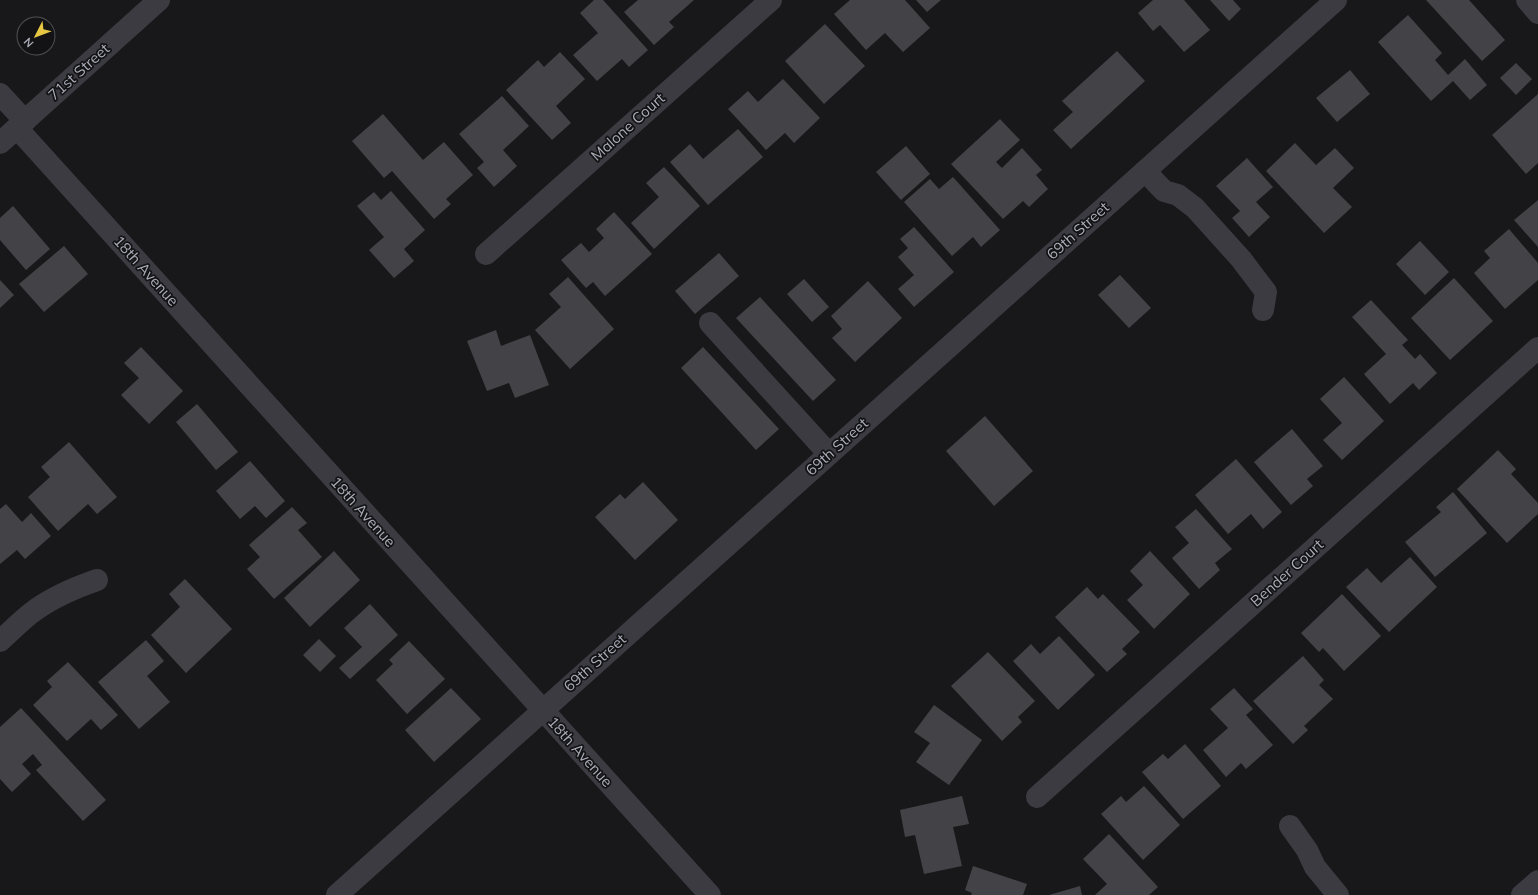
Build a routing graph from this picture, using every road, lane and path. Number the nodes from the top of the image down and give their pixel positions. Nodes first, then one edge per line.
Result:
1 (159, 0) edge
2 (771, 0) edge
3 (1336, 0) edge
4 (1527, 0) edge
5 (1538, 13) edge
6 (0, 94) edge
7 (21, 124) junction
8 (0, 143) edge
9 (1146, 171) junction
10 (486, 254) dead end
11 (1263, 310) dead end
12 (710, 323) dead end
13 (1538, 348) edge
14 (829, 454) junction
15 (98, 580) dead end
16 (0, 641) edge
17 (543, 710) junction
18 (1037, 797) dead end
19 (1290, 826) dead end
20 (1538, 881) edge
21 (337, 895) edge
22 (710, 895) edge
23 (1338, 895) edge
24 (1522, 895) edge

1 - 7 street, 71st Street
2 - 10 street, Malone Court
3 - 9 street, 69th Street
4 - 5 street
6 - 7 street, 18th Avenue
7 - 8 street, 71st Street
7 - 17 street, 18th Avenue
9 - 11 street
9 - 14 street, 69th Street
12 - 14 street
13 - 18 street, Bender Court
14 - 17 street, 69th Street
15 - 16 street
17 - 21 street, 69th Street
17 - 22 street, 18th Avenue
19 - 23 street
20 - 24 street

